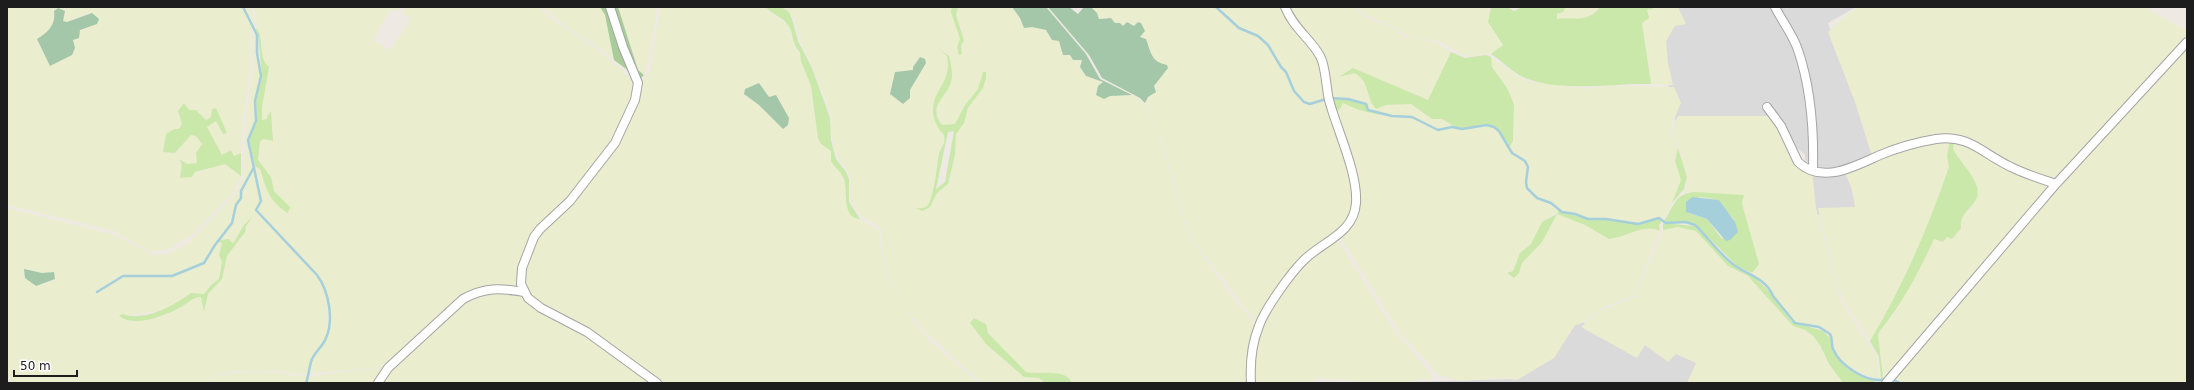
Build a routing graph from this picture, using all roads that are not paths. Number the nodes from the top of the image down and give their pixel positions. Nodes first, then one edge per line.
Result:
1 (610, 7) edge
2 (1285, 7) edge
3 (1775, 7) edge
4 (2187, 42) edge
5 (1767, 107) dead end
6 (1813, 170) junction
7 (2056, 184) junction
8 (524, 292) junction
9 (378, 383) edge
10 (656, 383) edge
11 (1251, 383) edge
12 (1886, 383) edge

1 - 8 street
2 - 11 street
3 - 6 street
4 - 7 street
5 - 6 street
6 - 7 street
7 - 12 street
8 - 9 street
8 - 10 street

